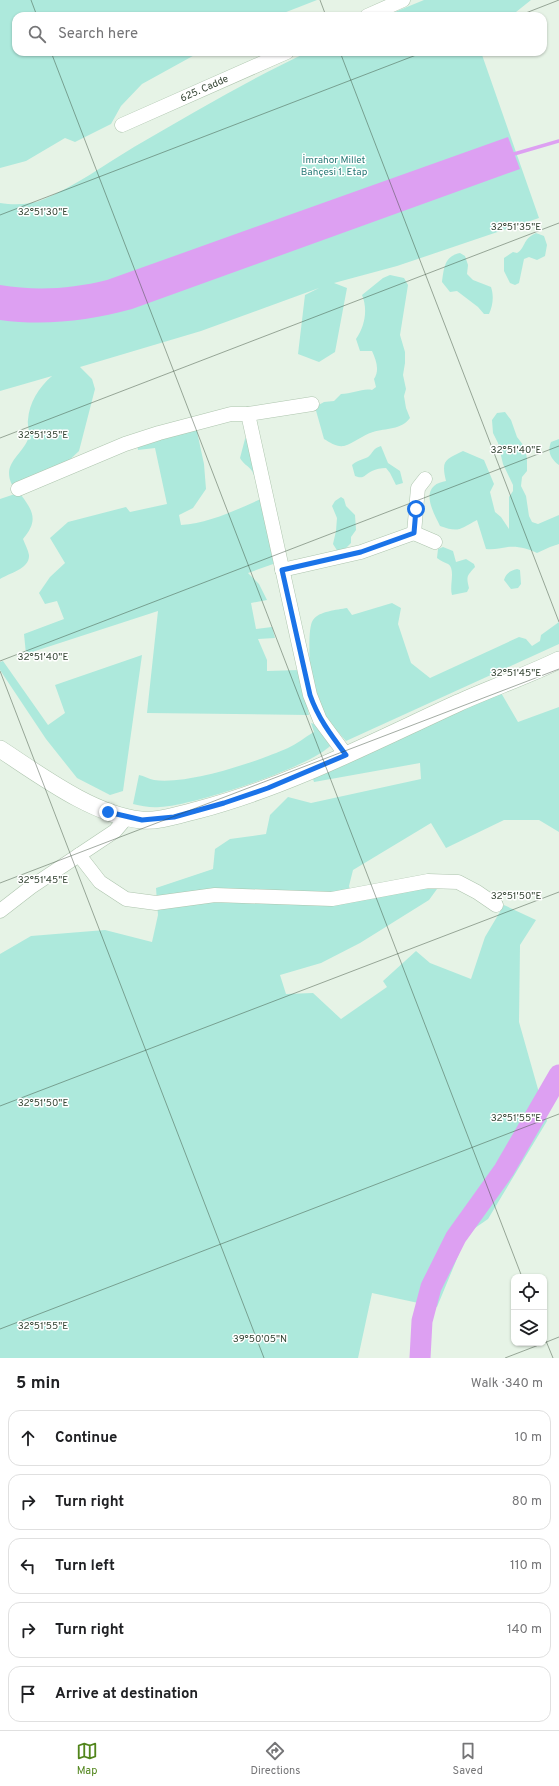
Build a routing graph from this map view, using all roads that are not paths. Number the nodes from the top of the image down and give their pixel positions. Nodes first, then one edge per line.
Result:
1 (403, 0) edge
2 (376, 12) edge
3 (278, 56) edge
4 (122, 125) dead end
5 (312, 404) dead end
6 (248, 414) junction
7 (425, 479) dead end
8 (18, 490) dead end
9 (414, 533) junction
10 (435, 542) dead end
11 (282, 570) junction
12 (559, 660) edge
13 (0, 749) edge
14 (346, 755) junction
15 (127, 817) junction
16 (79, 855) junction
17 (496, 905) dead end
18 (0, 911) edge

1 - 2 street
3 - 4 street, 625. Cadde
5 - 6 street
6 - 8 street
6 - 11 street
7 - 9 street
9 - 10 street
9 - 11 street
11 - 14 street
12 - 14 street
13 - 15 street
14 - 15 street
15 - 16 street
16 - 17 street
16 - 18 street

